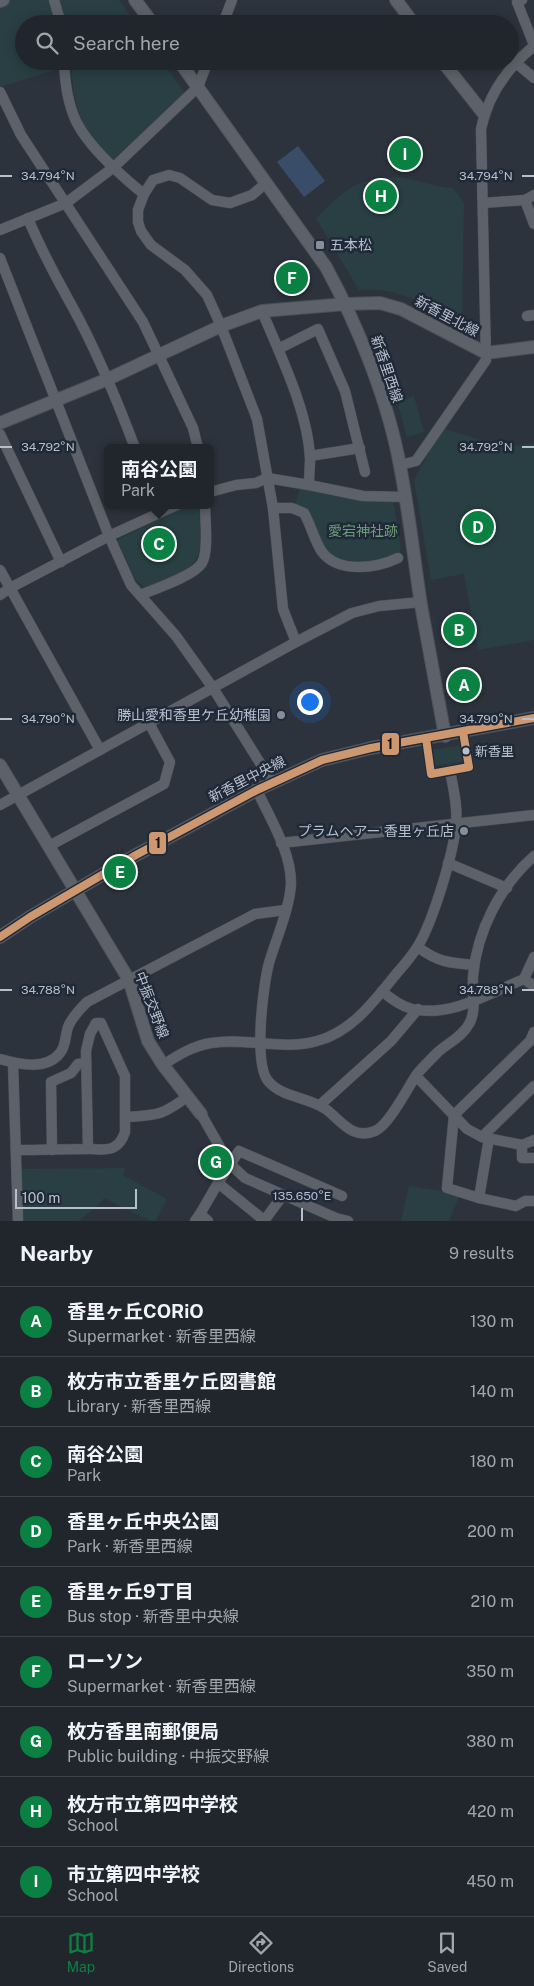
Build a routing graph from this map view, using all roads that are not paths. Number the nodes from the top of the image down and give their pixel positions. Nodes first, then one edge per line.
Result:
1 (54, 0) edge
2 (136, 0) edge
3 (232, 0) edge
4 (396, 0) edge
5 (522, 0) edge
6 (58, 15) edge
7 (146, 15) edge
8 (227, 15) edge
9 (407, 15) edge
10 (534, 45) edge
11 (519, 59) edge
12 (519, 65) edge
13 (65, 70) edge
14 (186, 70) edge
15 (205, 70) edge
16 (449, 70) edge
17 (510, 70) edge
18 (534, 78) edge
19 (198, 87) junction
20 (1, 95) edge
21 (484, 114) junction
22 (114, 167) junction
23 (266, 183) junction
24 (144, 194) junction
25 (530, 198) edge
26 (66, 203) junction
27 (483, 203) junction
28 (28, 218) junction
29 (534, 224) edge
30 (0, 230) edge
31 (0, 258) edge
32 (346, 304) junction
33 (262, 312) junction
34 (221, 326) junction
35 (534, 347) edge
36 (278, 350) junction
37 (486, 353) junction
38 (159, 356) junction
39 (108, 379) junction
40 (55, 400) junction
41 (0, 423) edge
42 (0, 434) edge
43 (133, 444) edge
44 (197, 444) edge
45 (360, 448) junction
46 (310, 456) junction
47 (400, 465) junction
48 (365, 472) dead end
49 (267, 478) junction
50 (309, 485) junction
51 (214, 491) edge
52 (404, 497) junction
53 (273, 508) junction
54 (157, 509) edge
55 (205, 509) edge
56 (109, 536) junction
57 (398, 558) dead end
58 (61, 562) junction
59 (0, 570) edge
60 (10, 588) junction
61 (0, 595) edge
62 (140, 595) junction
63 (421, 602) junction
64 (296, 642) junction
65 (213, 688) junction
66 (534, 718) edge
67 (149, 723) junction
68 (463, 732) junction
69 (445, 736) junction
70 (426, 738) junction
71 (100, 750) junction
72 (0, 765) edge
73 (450, 770) junction
74 (272, 782) junction
75 (257, 790) junction
76 (18, 796) junction
77 (0, 806) edge
78 (534, 815) edge
79 (456, 823) junction
80 (281, 843) junction
81 (49, 846) junction
82 (534, 856) edge
83 (448, 863) junction
84 (507, 888) junction
85 (76, 891) junction
86 (285, 910) junction
87 (0, 937) edge
88 (418, 947) junction
89 (534, 957) edge
90 (474, 965) junction
91 (524, 979) junction
92 (129, 980) junction
93 (534, 986) edge
94 (382, 991) junction
95 (473, 1000) junction
96 (418, 1010) junction
97 (533, 1039) edge
98 (261, 1044) junction
99 (0, 1059) edge
100 (13, 1063) junction
101 (86, 1063) junction
102 (164, 1065) junction
103 (416, 1076) junction
104 (534, 1086) edge
105 (188, 1096) junction
106 (320, 1105) junction
107 (200, 1114) joint
108 (454, 1114) junction
109 (125, 1117) junction
110 (485, 1138) junction
111 (534, 1140) edge
112 (522, 1145) junction
113 (88, 1149) junction
114 (16, 1150) junction
115 (52, 1150) junction
116 (534, 1158) edge
117 (229, 1163) junction
118 (218, 1183) junction
119 (283, 1195) junction
120 (342, 1196) dead end
121 (479, 1198) junction
122 (534, 1202) edge
123 (201, 1219) edge
124 (335, 1220) edge
125 (18, 1221) edge
126 (264, 1221) edge
127 (348, 1221) edge

1 - 6 street
2 - 7 street
3 - 8 street
4 - 9 street
5 - 10 street
10 - 11 street
12 - 18 street
13 - 22 street
14 - 19 street, 新香里西線
15 - 19 street
16 - 21 street
17 - 21 street
19 - 22 street
19 - 23 street, 新香里西線
20 - 26 street
21 - 27 street
22 - 24 street
22 - 26 street
23 - 24 street
23 - 32 street, 新香里西線
24 - 34 street
25 - 27 street
25 - 29 street
26 - 28 street
26 - 38 street
27 - 37 street
28 - 30 street
28 - 39 street
31 - 40 street
32 - 33 street, 新香里北線
32 - 37 street, 新香里北線
32 - 47 street, 新香里西線
33 - 34 street, 新香里北線
33 - 36 street
34 - 38 street, 新香里北線
34 - 49 street
35 - 37 street, 新香里北線
36 - 45 street
36 - 46 street
37 - 47 street
38 - 39 street, 新香里北線
38 - 44 street
39 - 40 street, 新香里北線
39 - 43 street
40 - 41 street, 新香里北線
40 - 56 street
42 - 58 street
45 - 46 street
45 - 48 street
46 - 50 street
47 - 52 street, 新香里西線
49 - 50 street
49 - 51 street
49 - 53 street
50 - 52 street
52 - 63 street, 新香里西線
53 - 57 street
53 - 64 street
54 - 56 street
55 - 62 street
56 - 58 street
56 - 62 street
58 - 60 street
59 - 60 street
60 - 61 street
60 - 71 street
62 - 65 street
63 - 64 street
63 - 69 street, 新香里西線
64 - 65 street
65 - 67 street
65 - 74 street
66 - 68 street, 新香里中央線
67 - 71 street
67 - 81 street
68 - 69 street, 新香里中央線
68 - 73 street
69 - 70 street, 新香里中央線
70 - 73 street
70 - 74 street, 新香里中央線
71 - 76 street
72 - 76 street, 中振交野線
73 - 79 street
74 - 75 street, 新香里中央線
75 - 80 street
75 - 85 street, 新香里中央線
76 - 77 street
76 - 81 street, 中振交野線
78 - 79 street
79 - 80 street
79 - 83 street
80 - 86 street
81 - 85 street, 中振交野線
82 - 84 street
83 - 84 street
83 - 88 street
84 - 90 street
85 - 87 street, 新香里中央線
85 - 92 street, 中振交野線
86 - 92 street
86 - 98 street
88 - 90 street
88 - 94 street
89 - 91 street
90 - 95 street
91 - 93 street
91 - 95 street
92 - 100 street
92 - 102 street, 中振交野線
94 - 96 street
94 - 98 street
95 - 96 street
95 - 103 street
96 - 106 street
97 - 108 street
98 - 102 street
98 - 106 street
99 - 100 street
100 - 114 street
101 - 109 street
101 - 113 street
101 - 115 street
102 - 105 street, 中振交野線
103 - 106 street
103 - 108 street
104 - 110 street
105 - 107 street, 中振交野線
105 - 109 street
107 - 117 street, 中振交野線
108 - 110 street
108 - 121 street
109 - 113 street
110 - 112 street
110 - 121 street
111 - 112 street
112 - 116 street
113 - 115 street
114 - 115 street
114 - 125 street
117 - 118 street
117 - 119 street, 中振交野線
117 - 120 street
118 - 123 street
118 - 126 street
119 - 124 street, 中振交野線
119 - 126 street
121 - 122 street
124 - 127 street, 中振交野線

